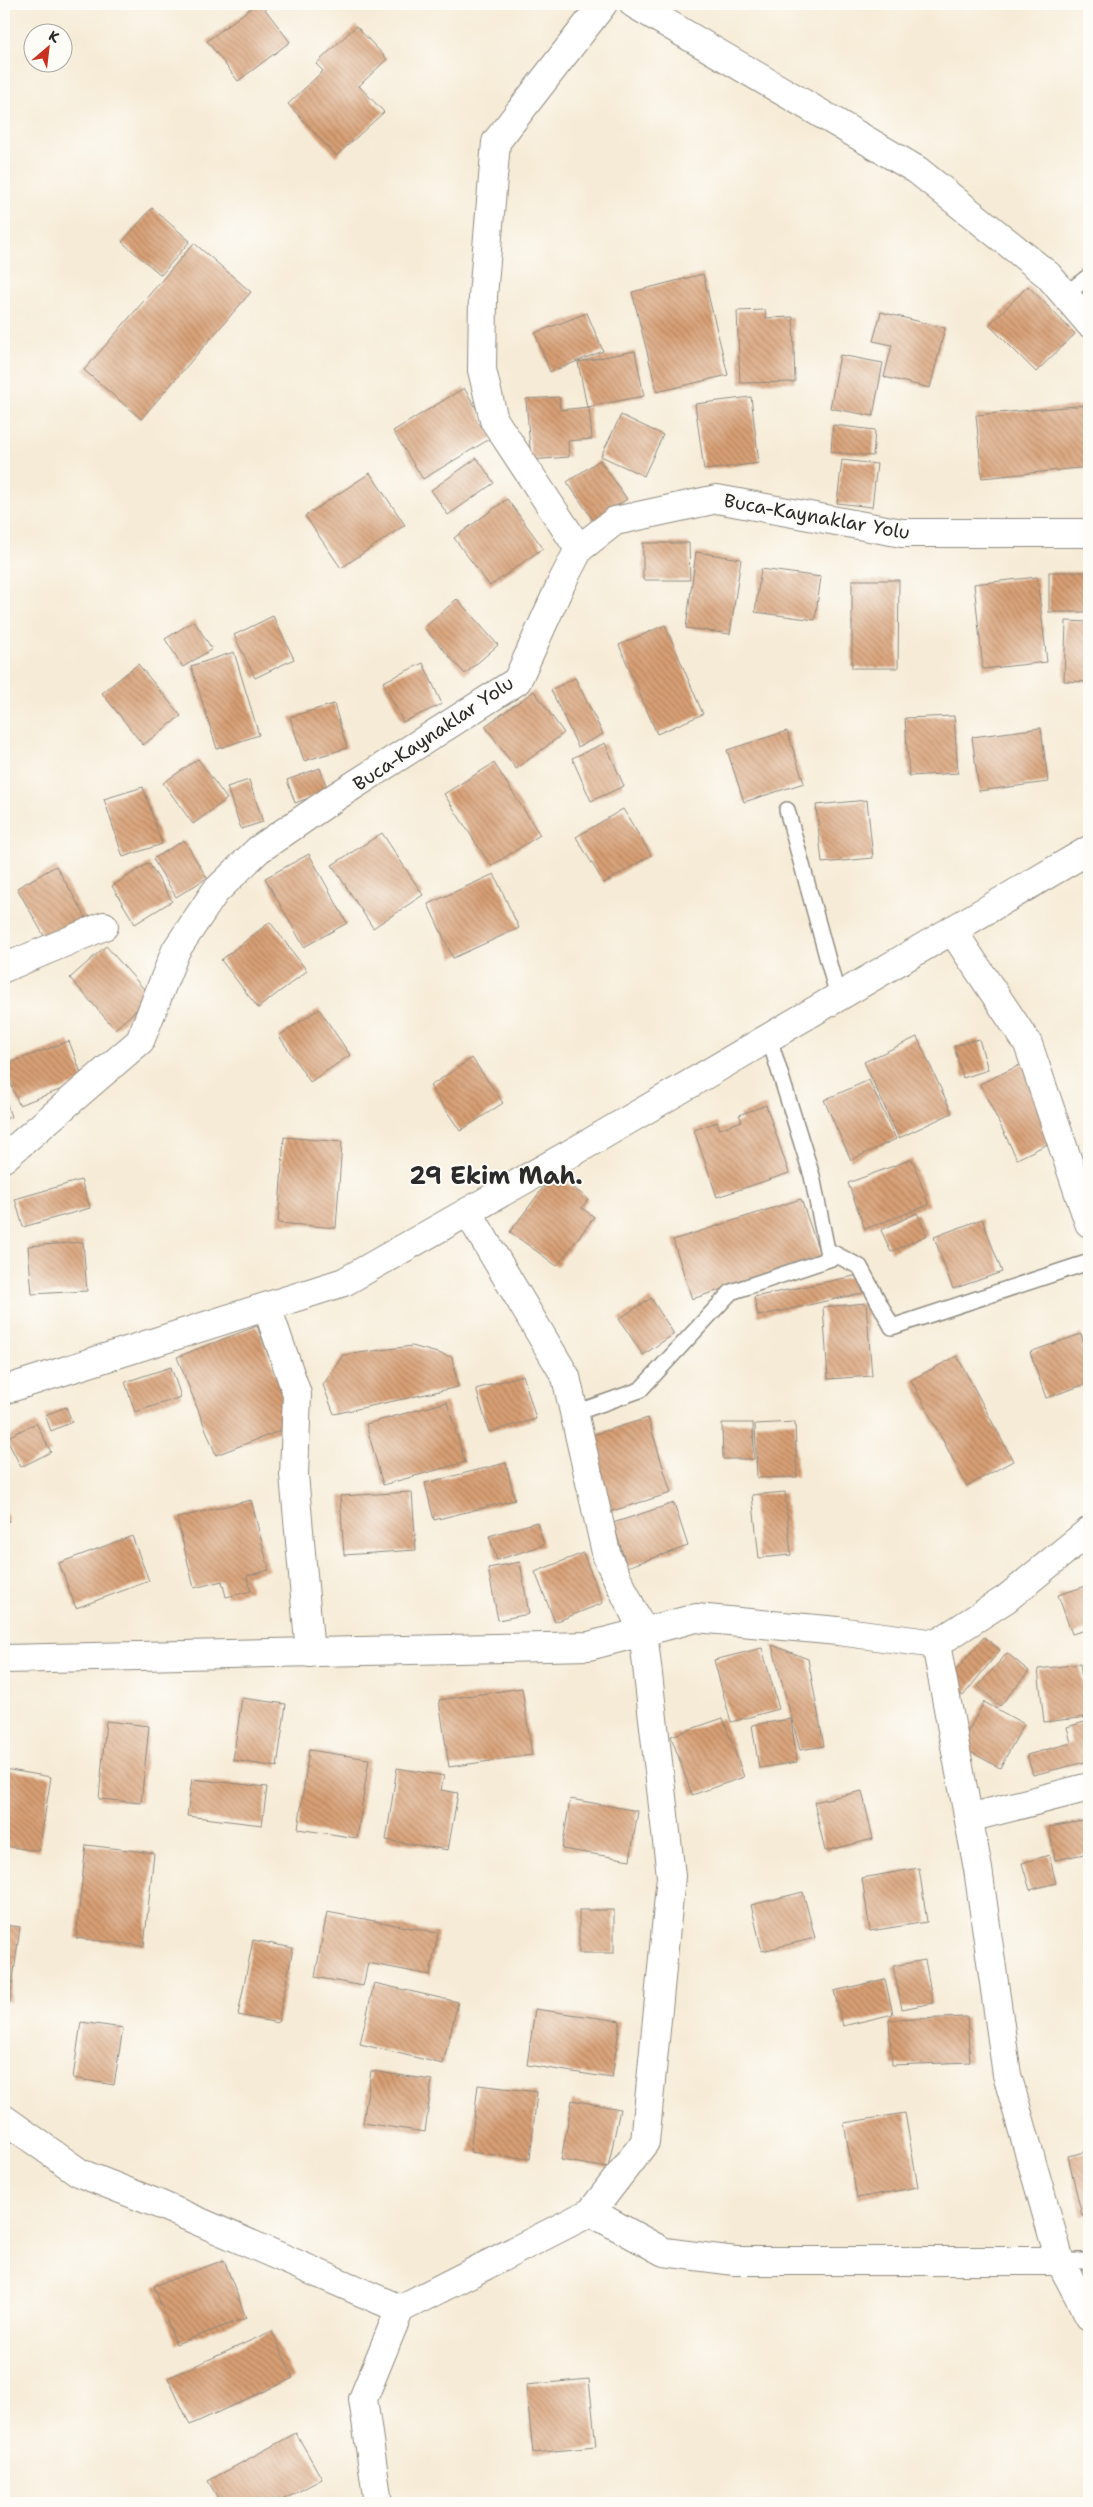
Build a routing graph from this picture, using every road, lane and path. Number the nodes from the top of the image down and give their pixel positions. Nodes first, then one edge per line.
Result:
1 (603, 4) edge
2 (634, 4) edge
3 (1089, 276) edge
4 (1065, 295) junction
5 (1089, 323) edge
6 (1089, 533) edge
7 (579, 549) junction
8 (787, 810) dead end
9 (1089, 850) edge
10 (104, 926) dead end
11 (952, 930) junction
12 (4, 968) edge
13 (838, 997) junction
14 (769, 1038) junction
15 (4, 1158) edge
16 (468, 1212) junction
17 (1089, 1223) edge
18 (838, 1256) junction
19 (1089, 1262) edge
20 (267, 1307) junction
21 (4, 1390) edge
22 (575, 1414) junction
23 (1089, 1531) edge
24 (643, 1632) junction
25 (936, 1644) junction
26 (310, 1653) junction
27 (4, 1659) edge
28 (1089, 1787) edge
29 (969, 1818) junction
30 (4, 2119) edge
31 (591, 2212) junction
32 (1060, 2261) junction
33 (1089, 2261) edge
34 (400, 2308) junction
35 (1089, 2316) edge
36 (378, 2503) edge

1 - 7 street
2 - 4 street
3 - 4 lane
4 - 5 street
6 - 7 street, Buca-Kaynaklar Yolu
7 - 15 street, Buca-Kaynaklar Yolu
8 - 13 lane
9 - 11 street
10 - 12 street
11 - 13 street
11 - 17 street
13 - 14 street
14 - 16 street
14 - 18 lane
16 - 20 street
16 - 22 street
18 - 19 lane
18 - 22 lane
20 - 21 street
20 - 26 street
22 - 24 street
23 - 25 street
24 - 25 street
24 - 26 street
24 - 31 street
25 - 29 street
26 - 27 street
28 - 29 street
29 - 32 street
30 - 34 street
31 - 32 street
31 - 34 street
32 - 33 lane
32 - 35 street
34 - 36 street

